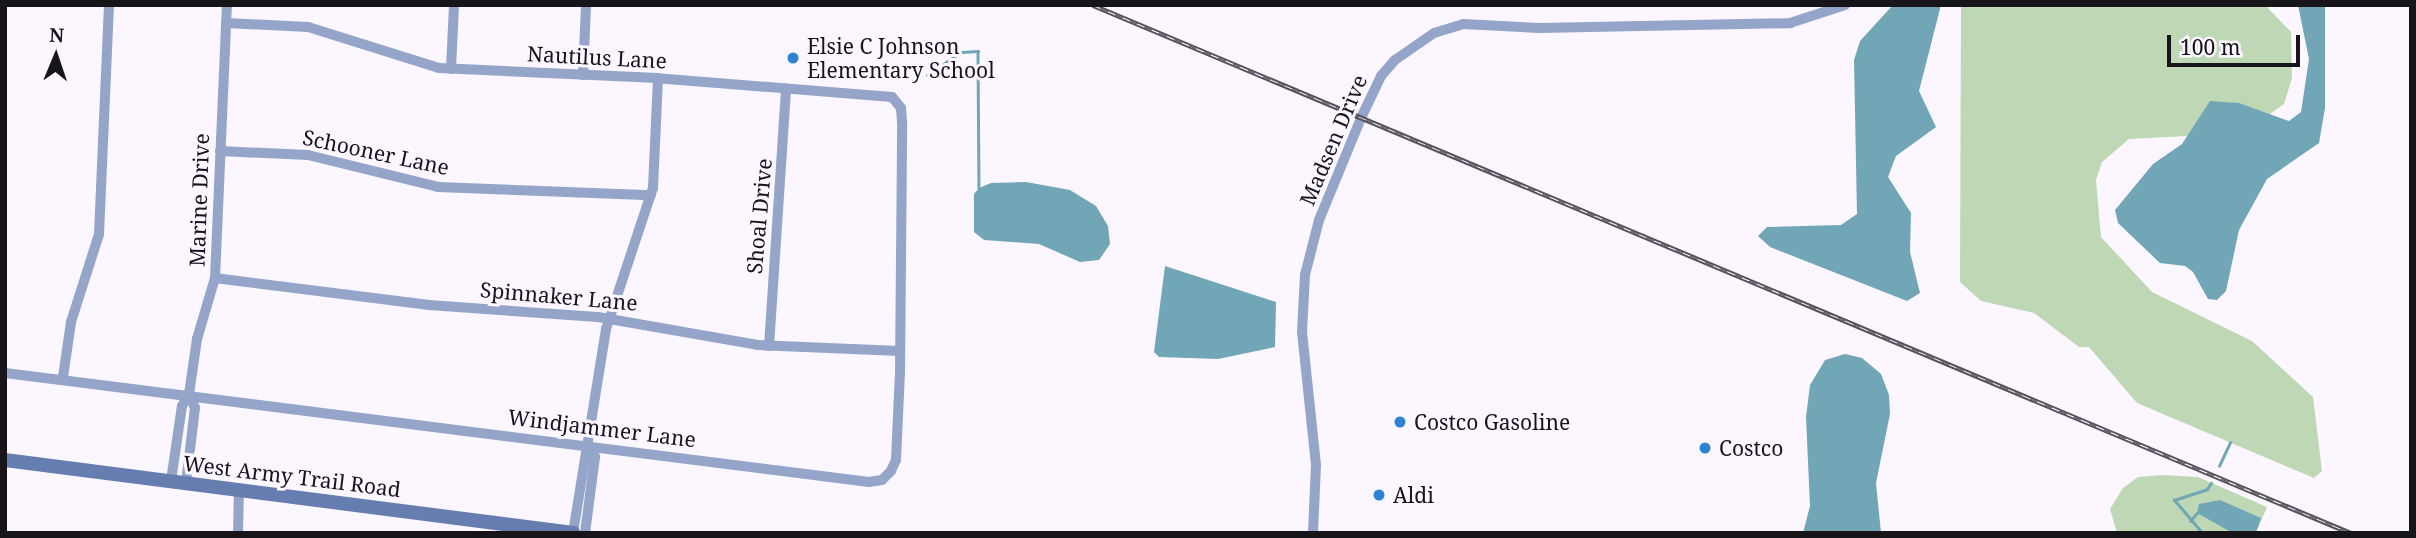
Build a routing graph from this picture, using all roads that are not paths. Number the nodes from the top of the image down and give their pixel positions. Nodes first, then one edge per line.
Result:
1 (109, 5) edge
2 (227, 5) edge
3 (454, 5) edge
4 (586, 5) edge
5 (1845, 5) edge
6 (226, 23) junction
7 (451, 69) junction
8 (583, 75) junction
9 (658, 79) junction
10 (786, 89) junction
11 (220, 151) junction
12 (901, 172) joint
13 (651, 195) junction
14 (215, 278) junction
15 (608, 318) junction
16 (769, 346) junction
17 (900, 351) junction
18 (5, 373) edge
19 (63, 377) junction
20 (189, 394) junction
21 (590, 446) junction
22 (5, 460) edge
23 (178, 482) junction
24 (239, 489) junction
25 (238, 533) edge
26 (573, 533) edge
27 (585, 533) edge
28 (1313, 533) edge

1 - 19 street
2 - 6 street, Marine Drive
3 - 7 street
4 - 8 street
5 - 28 street, Madsen Drive
6 - 7 street, Nautilus Lane
6 - 11 street, Marine Drive
7 - 8 street, Nautilus Lane
8 - 9 street, Nautilus Lane
9 - 10 street, Nautilus Lane
9 - 13 street
10 - 12 street, Nautilus Lane
10 - 16 street, Shoal Drive
11 - 13 street, Schooner Lane
11 - 14 street, Marine Drive
12 - 17 street, Windjammer Lane
13 - 15 street
14 - 15 street, Spinnaker Lane
14 - 20 street, Marine Drive
15 - 16 street, Spinnaker Lane
15 - 21 street
16 - 17 street, Spinnaker Lane
17 - 21 street, Windjammer Lane
18 - 19 street, Windjammer Lane
19 - 20 street, Windjammer Lane
20 - 21 street, Windjammer Lane
20 - 23 street, Marine Drive
21 - 26 street
21 - 27 street
22 - 23 main road, West Army Trail Road
23 - 24 main road, West Army Trail Road
24 - 25 street
24 - 26 main road, West Army Trail Road

